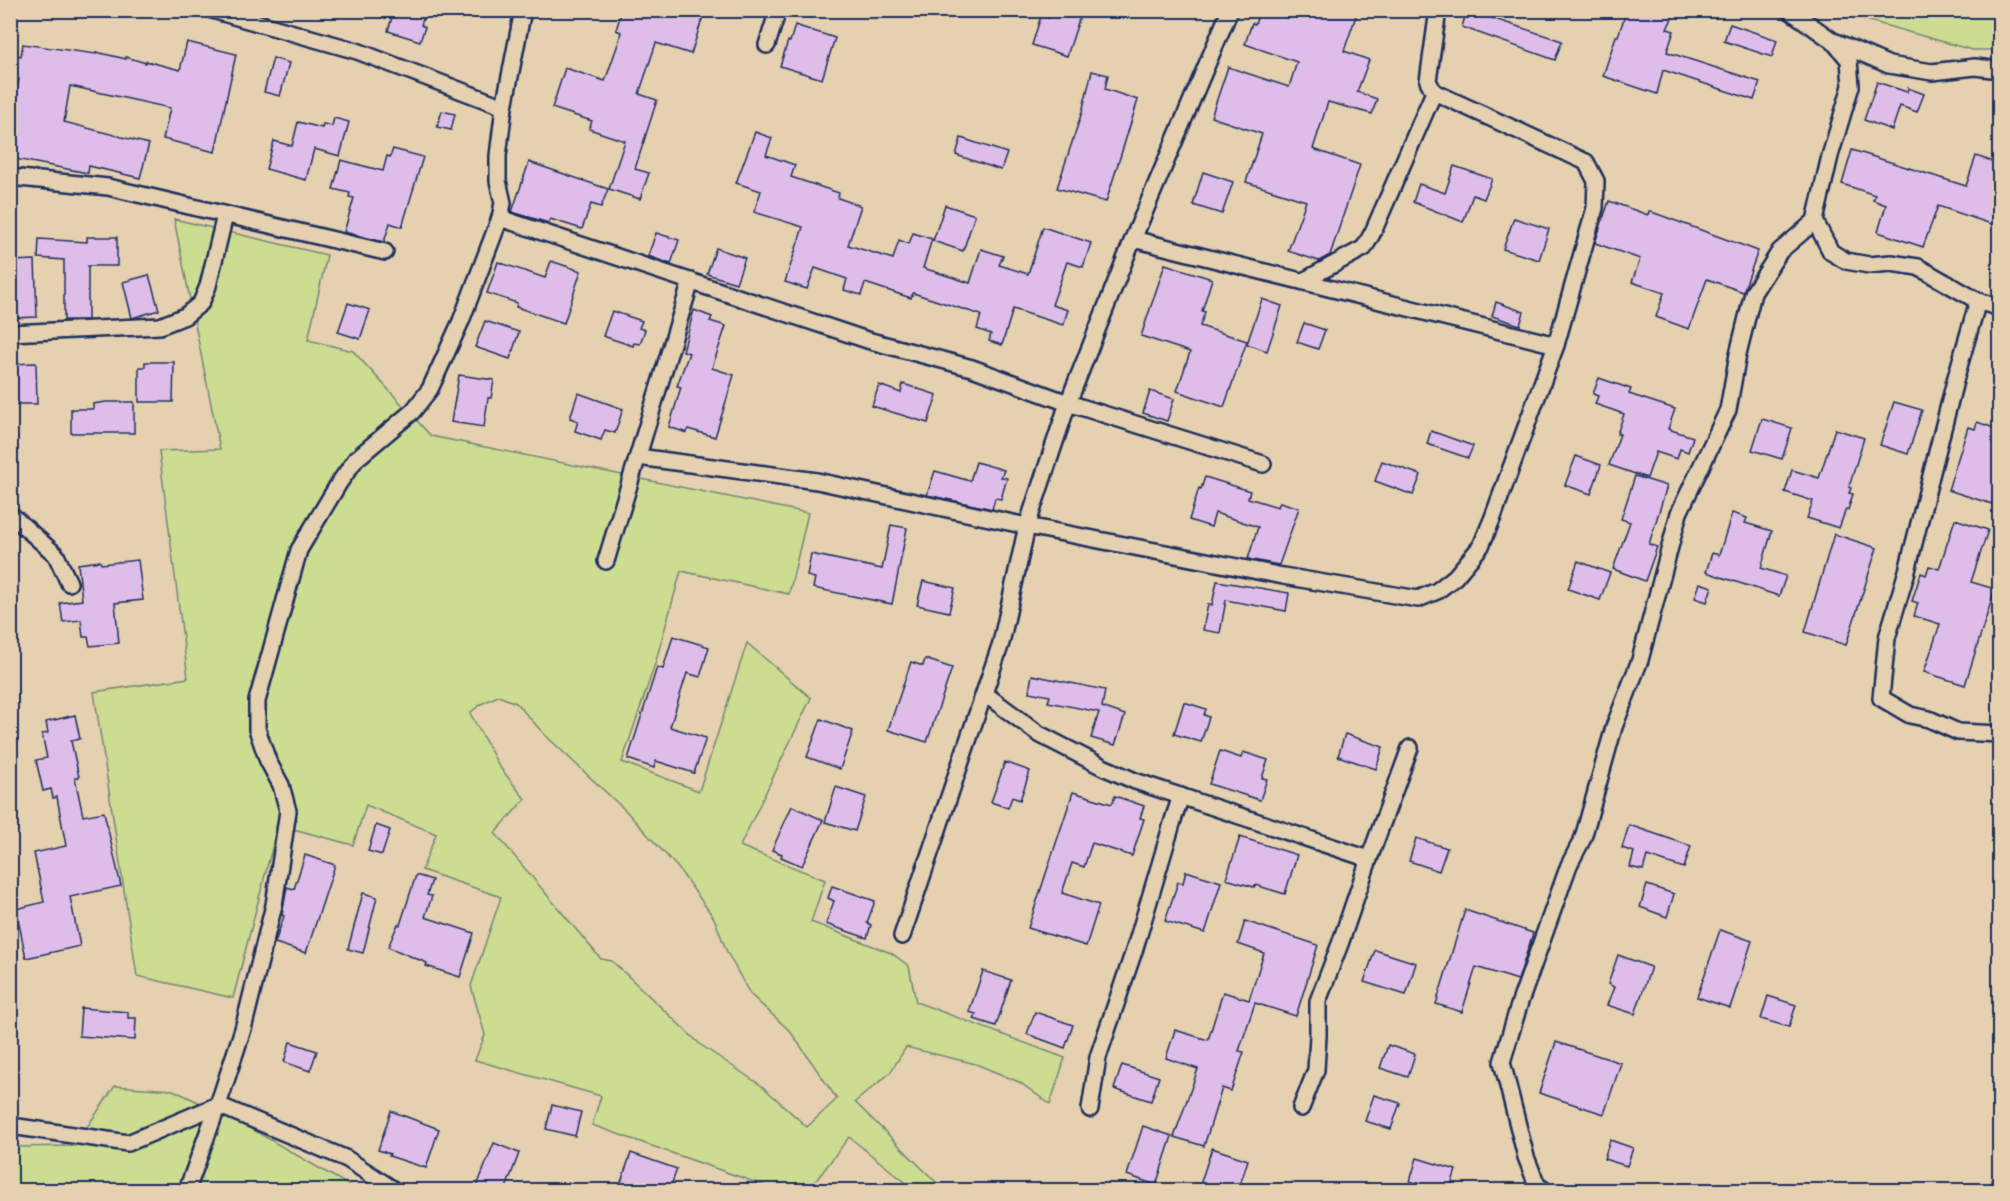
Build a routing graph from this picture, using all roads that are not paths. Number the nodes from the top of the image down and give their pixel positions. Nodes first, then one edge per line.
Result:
1 (212, 10) edge
2 (523, 10) edge
3 (778, 10) edge
4 (1230, 10) edge
5 (1438, 10) edge
6 (1788, 10) edge
7 (1833, 40) junction
8 (767, 45) dead end
9 (2000, 70) edge
10 (1434, 92) junction
11 (504, 107) junction
12 (10, 177) edge
13 (225, 215) junction
14 (501, 218) junction
15 (1815, 221) junction
16 (1132, 239) junction
17 (385, 252) dead end
18 (691, 281) junction
19 (1303, 281) junction
20 (1978, 301) junction
21 (2000, 308) edge
22 (10, 333) edge
23 (1556, 345) junction
24 (1068, 404) junction
25 (638, 457) junction
26 (1263, 464) dead end
27 (10, 514) edge
28 (1027, 526) junction
29 (606, 561) dead end
30 (69, 582) dead end
31 (985, 694) junction
32 (2000, 734) edge
33 (1410, 748) dead end
34 (1181, 796) junction
35 (1369, 859) junction
36 (902, 936) dead end
37 (218, 1105) junction
38 (1301, 1108) dead end
39 (1089, 1109) dead end
40 (10, 1129) edge
41 (1540, 1189) edge
42 (187, 1191) edge
43 (394, 1191) edge

1 - 11 street
2 - 11 street
3 - 8 street
4 - 16 street
5 - 10 street
6 - 7 street
7 - 9 street
7 - 15 street
10 - 19 street
10 - 23 street
11 - 14 street
12 - 13 street
13 - 17 street
13 - 22 street
14 - 18 street
14 - 37 street
15 - 20 street
15 - 41 street
16 - 19 street
16 - 24 street
18 - 24 street
18 - 25 street
19 - 23 street
20 - 21 street
20 - 32 street
23 - 28 street
24 - 26 street
24 - 28 street
25 - 28 street
25 - 29 street
27 - 30 street
28 - 31 street
31 - 34 street
31 - 36 street
33 - 35 street
34 - 35 street
34 - 39 street
35 - 38 street
37 - 40 street
37 - 42 street
37 - 43 street

